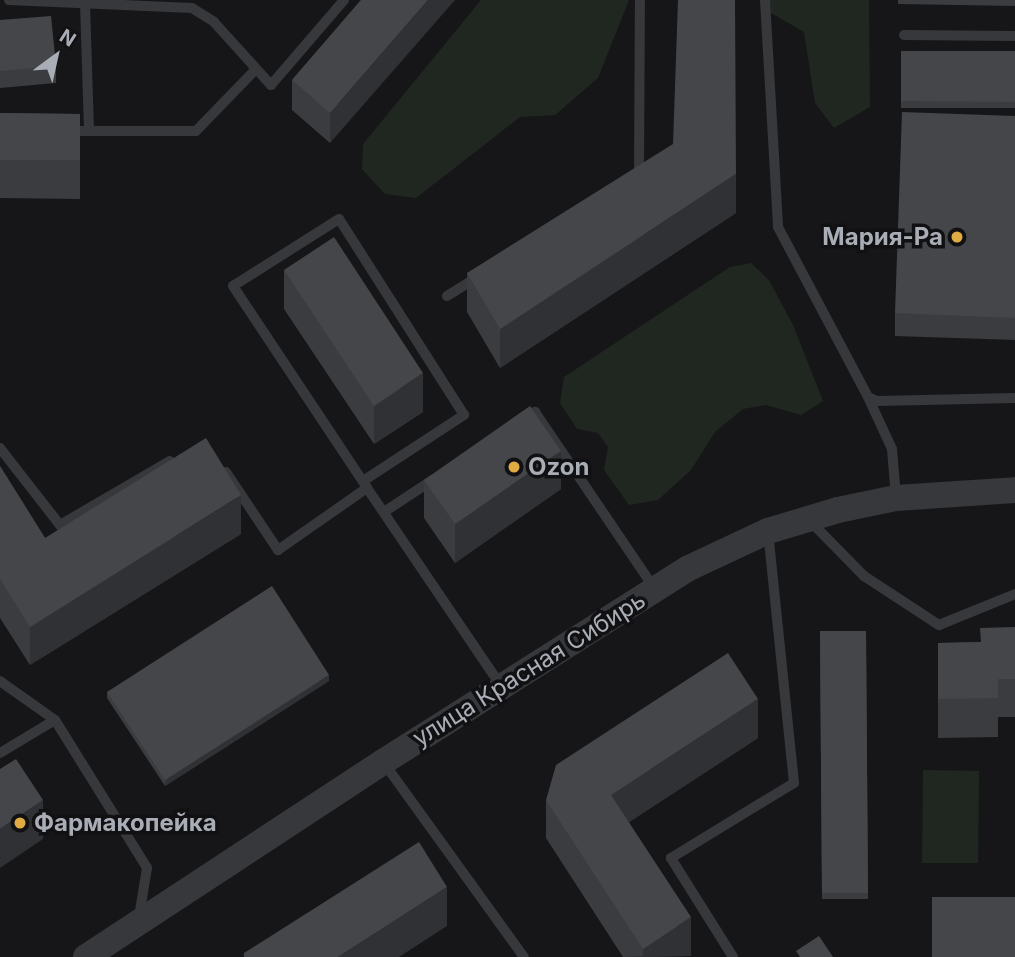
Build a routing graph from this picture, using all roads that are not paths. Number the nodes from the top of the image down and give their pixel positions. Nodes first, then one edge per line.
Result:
1 (9, 0) edge
2 (344, 0) edge
3 (640, 0) edge
4 (765, 0) edge
5 (85, 3) junction
6 (904, 35) dead end
7 (1015, 36) edge
8 (256, 69) junction
9 (51, 131) edge
10 (89, 131) junction
11 (628, 182) edge
12 (492, 268) edge
13 (447, 296) dead end
14 (868, 397) junction
15 (1015, 398) edge
16 (512, 428) edge
17 (0, 448) edge
18 (181, 454) edge
19 (219, 461) edge
20 (442, 474) edge
21 (365, 484) junction
22 (1015, 490) edge
23 (896, 498) junction
24 (384, 512) junction
25 (808, 519) junction
26 (768, 531) junction
27 (655, 589) junction
28 (1015, 594) edge
29 (0, 681) edge
30 (501, 687) junction
31 (55, 720) junction
32 (0, 753) edge
33 (383, 762) junction
34 (138, 926) junction
35 (86, 957) edge
36 (524, 957) edge
37 (733, 957) edge

1 - 5 lane
2 - 8 lane
3 - 11 lane
4 - 14 lane
5 - 8 lane
5 - 10 lane
6 - 7 lane
8 - 10 lane
9 - 10 lane
12 - 13 lane
14 - 15 lane
14 - 23 lane
16 - 27 lane
17 - 18 lane
19 - 21 lane
20 - 24 lane
21 - 21 lane
21 - 24 lane
22 - 23 street, улица Красная Сибирь
23 - 25 street, улица Красная Сибирь
24 - 30 lane
25 - 26 street, улица Красная Сибирь
25 - 28 lane
26 - 27 street, улица Красная Сибирь
26 - 37 lane
27 - 30 street, улица Красная Сибирь
29 - 31 lane
30 - 33 street, улица Красная Сибирь
31 - 32 lane
31 - 34 lane
33 - 34 street, улица Красная Сибирь
33 - 36 lane
34 - 35 street, улица Красная Сибирь

